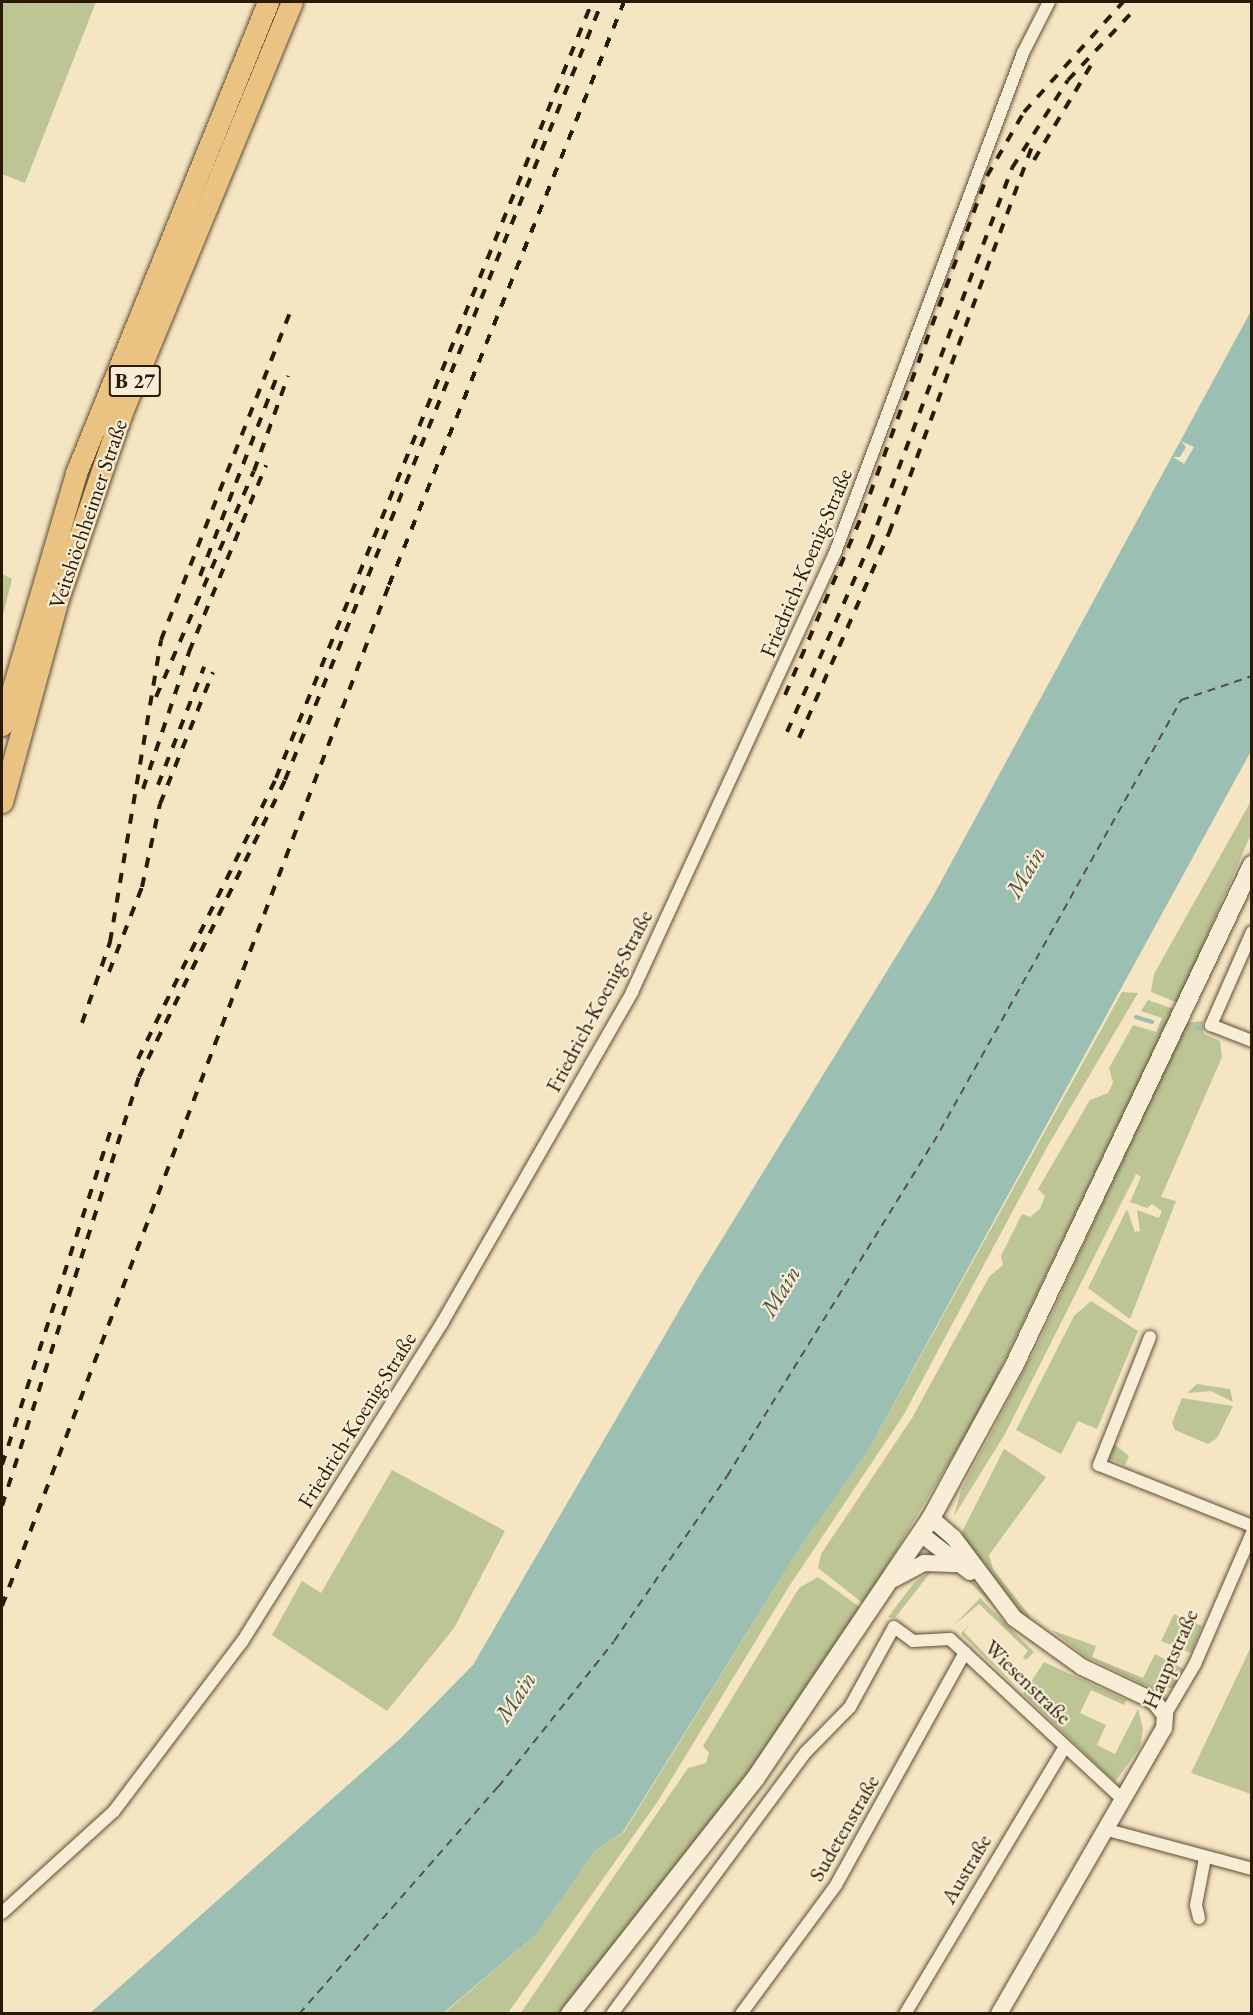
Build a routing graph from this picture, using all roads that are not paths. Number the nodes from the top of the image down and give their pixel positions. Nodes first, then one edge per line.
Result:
1 (268, 2) edge
2 (292, 2) edge
3 (1049, 2) edge
4 (2, 725) edge
5 (2, 802) edge
6 (1251, 865) edge
7 (1251, 932) edge
8 (1251, 1041) edge
9 (1150, 1337) dead end
10 (931, 1518) junction
11 (1251, 1526) edge
12 (1251, 1533) edge
13 (921, 1534) junction
14 (960, 1564) junction
15 (894, 1579) junction
16 (985, 1584) junction
17 (965, 1652) junction
18 (1165, 1715) junction
19 (1065, 1747) junction
20 (1122, 1798) junction
21 (1104, 1828) junction
22 (1205, 1858) junction
23 (1251, 1869) edge
24 (2, 1913) edge
25 (1199, 1917) dead end
26 (570, 2013) edge
27 (612, 2013) edge
28 (741, 2013) edge
29 (905, 2013) edge
30 (999, 2013) edge

1 - 4 highway, Veitshöchheimer Straße / B 27
2 - 5 highway, Veitshöchheimer Straße / B 27
3 - 24 street, Friedrich-Koenig-Straße
6 - 10 main road
7 - 8 street
9 - 11 street
10 - 13 main road
10 - 16 street
12 - 18 street, Hauptstraße
13 - 14 street
13 - 15 main road
14 - 15 street
14 - 16 street
15 - 26 main road
16 - 18 street
17 - 19 street, Wiesenstraße
17 - 27 street, Wiesenstraße
17 - 28 street, Sudetenstraße
18 - 20 street, Hauptstraße
19 - 20 street, Wiesenstraße
19 - 29 street, Austraße
20 - 21 street, Hauptstraße
21 - 22 street
21 - 30 street, Hauptstraße
22 - 23 street
22 - 25 street

